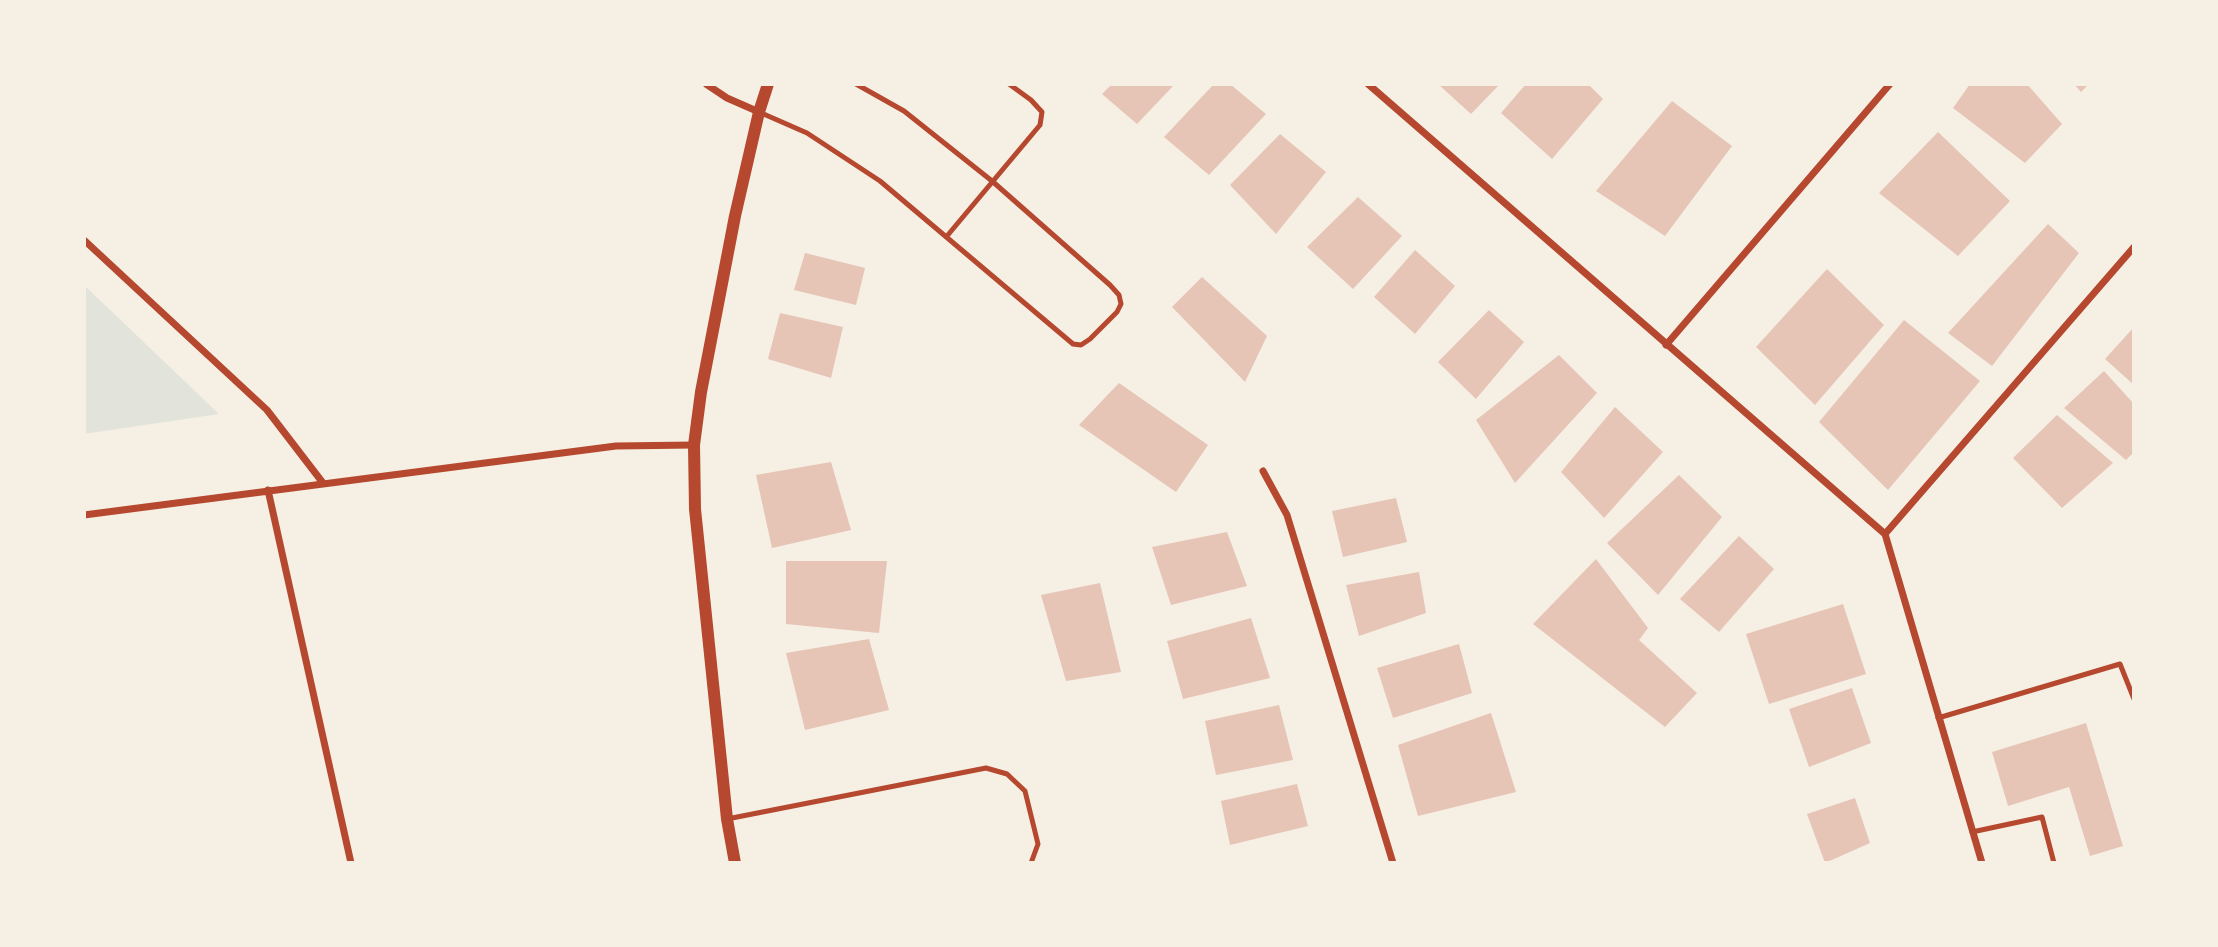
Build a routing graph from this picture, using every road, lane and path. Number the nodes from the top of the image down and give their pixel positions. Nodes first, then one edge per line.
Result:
1 (706, 84) edge
2 (768, 84) edge
3 (856, 84) edge
4 (1009, 84) edge
5 (1368, 84) edge
6 (1890, 84) edge
7 (759, 112) junction
8 (992, 181) junction
9 (947, 236) junction
10 (84, 240) edge
11 (2134, 247) edge
12 (1665, 345) junction
13 (694, 445) junction
14 (1263, 471) dead end
15 (323, 483) junction
16 (268, 490) junction
17 (84, 515) edge
18 (1885, 534) junction
19 (2134, 699) edge
20 (1938, 718) junction
21 (727, 819) junction
22 (1972, 832) junction
23 (351, 863) edge
24 (735, 863) edge
25 (1031, 863) edge
26 (1393, 863) edge
27 (1982, 863) edge
28 (2054, 863) edge

1 - 7 street
2 - 7 street
3 - 8 lane
4 - 8 lane
5 - 12 street
6 - 12 street
7 - 9 lane
7 - 13 street
8 - 9 lane
8 - 9 lane
10 - 15 street
11 - 18 street
12 - 18 street
13 - 15 street
13 - 21 street
14 - 26 street
15 - 16 street
16 - 17 street
16 - 23 street
18 - 20 street
19 - 20 lane
20 - 22 street
21 - 24 street
21 - 25 lane
22 - 27 street
22 - 28 lane

